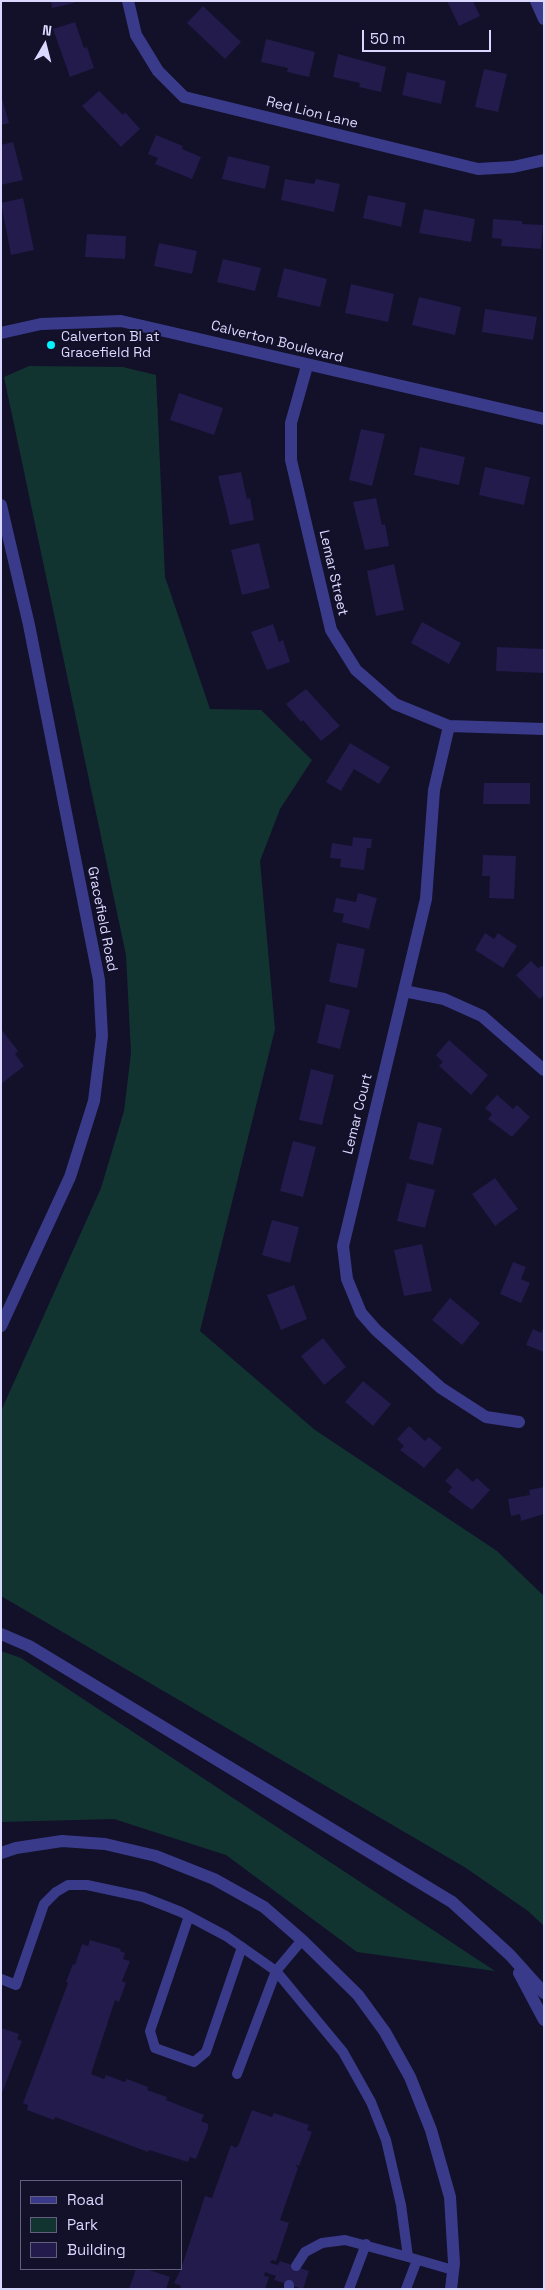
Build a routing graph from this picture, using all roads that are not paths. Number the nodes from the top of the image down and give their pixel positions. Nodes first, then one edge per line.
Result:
1 (128, 1) edge
2 (536, 1) edge
3 (544, 18) edge
4 (544, 160) edge
5 (1, 332) edge
6 (307, 366) junction
7 (544, 419) edge
8 (1, 505) edge
9 (448, 726) junction
10 (544, 729) edge
11 (404, 991) junction
12 (544, 1070) edge
13 (1, 1326) edge
14 (519, 1422) dead end
15 (1, 1634) edge
16 (1, 1853) edge
17 (189, 1916) junction
18 (302, 1940) junction
19 (242, 1947) junction
20 (510, 1955) junction
21 (276, 1971) junction
22 (1, 1979) edge
23 (544, 1993) edge
24 (544, 2020) edge
25 (237, 2074) dead end
26 (366, 2244) junction
27 (413, 2258) junction
28 (296, 2266) dead end
29 (453, 2270) junction
30 (349, 2289) edge
31 (406, 2289) edge
32 (451, 2289) edge

1 - 4 street, Red Lion Lane
2 - 3 street
5 - 6 street, Calverton Boulevard
6 - 7 street, Calverton Boulevard
6 - 9 street, Lemar Street
8 - 13 street, Gracefield Road
9 - 10 street, Lemar Street
9 - 11 street, Lemar Court
11 - 12 street
11 - 14 street, Lemar Court
15 - 20 street
16 - 18 street
17 - 19 lane
17 - 19 lane
17 - 22 lane
18 - 21 lane
18 - 29 street
19 - 21 lane
20 - 23 street
20 - 24 street
21 - 25 lane
21 - 27 lane
26 - 27 lane
26 - 28 lane
26 - 30 lane
27 - 29 lane
27 - 31 lane
29 - 32 street

